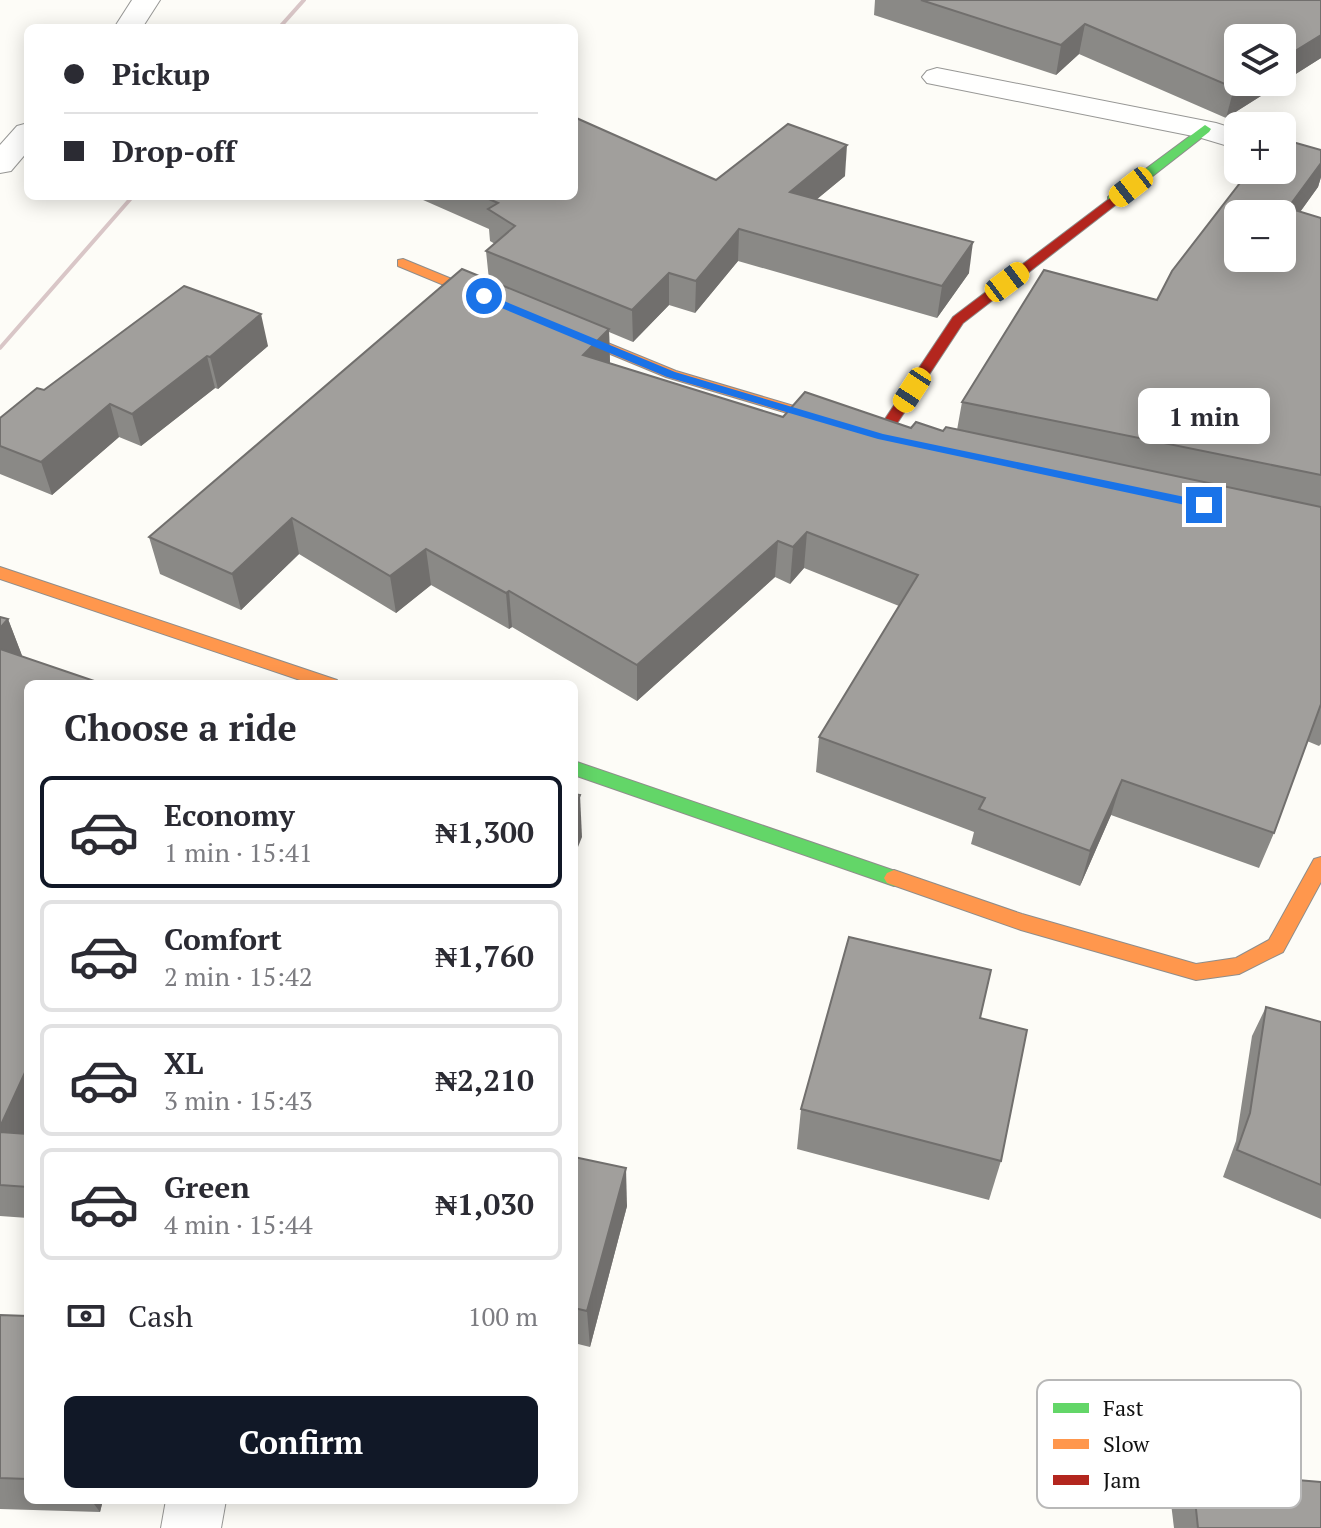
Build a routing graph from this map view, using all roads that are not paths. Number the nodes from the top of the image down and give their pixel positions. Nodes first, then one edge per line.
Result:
1 (146, 0) edge
2 (131, 24) edge
3 (937, 77) dead end
4 (1205, 129) junction
5 (1224, 135) edge
6 (24, 137) edge
7 (0, 164) edge
8 (403, 263) dead end
9 (0, 573) edge
10 (319, 680) edge
11 (578, 769) edge
12 (1321, 864) edge
13 (195, 1504) edge
14 (191, 1528) edge

1 - 2 street
3 - 4 street
4 - 5 street
4 - 8 street
6 - 7 street
9 - 10 street
11 - 12 street
13 - 14 street

